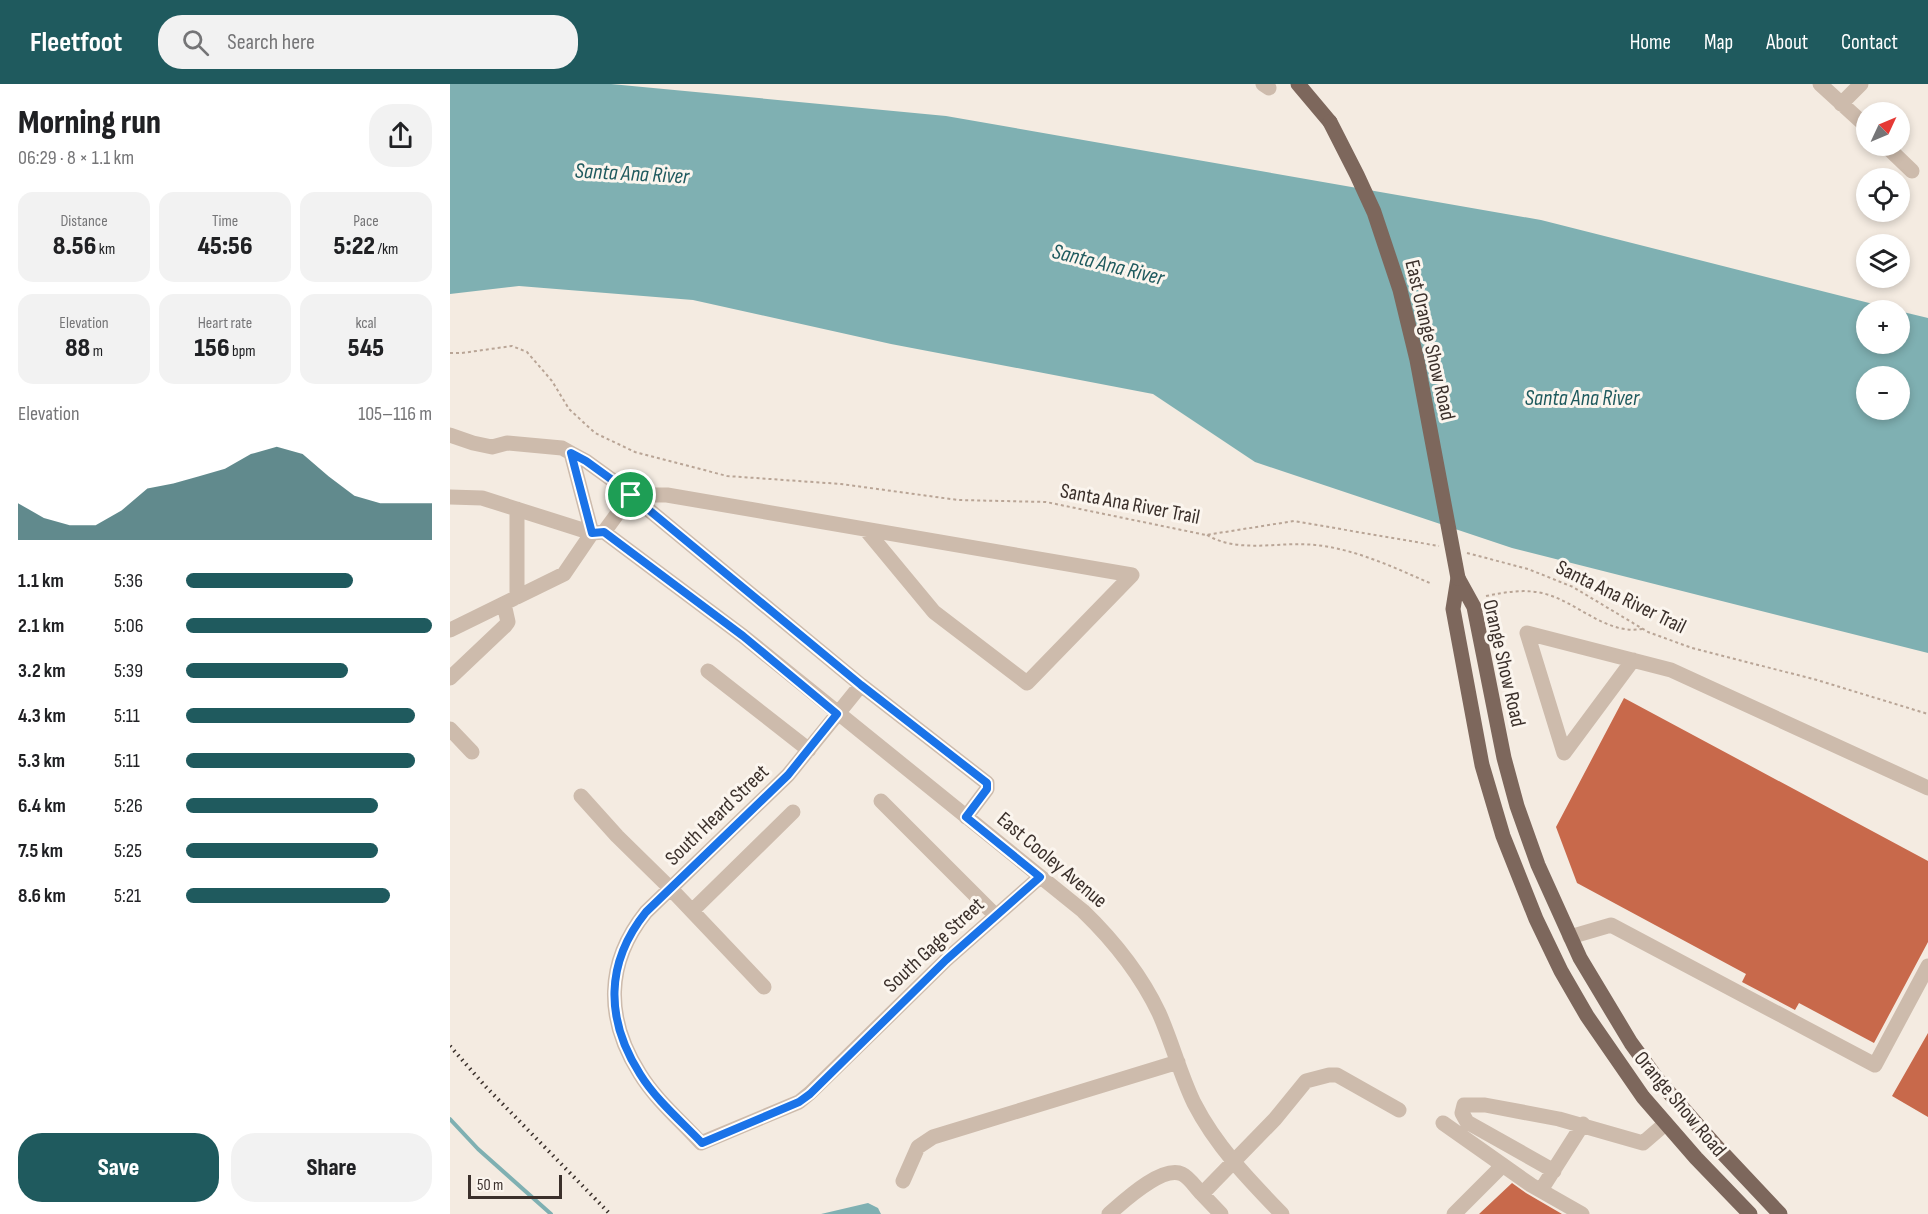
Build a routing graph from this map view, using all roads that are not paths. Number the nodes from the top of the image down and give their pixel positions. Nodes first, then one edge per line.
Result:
1 (1298, 84) edge
2 (1311, 84) edge
3 (1820, 84) edge
4 (1861, 84) edge
5 (1841, 104) junction
6 (1856, 117) edge
7 (1330, 122) junction
8 (1896, 156) edge
9 (1912, 171) dead end
10 (450, 435) edge
11 (571, 453) junction
12 (631, 495) junction
13 (450, 496) edge
14 (517, 509) junction
15 (866, 530) junction
16 (598, 533) junction
17 (1458, 578) junction
18 (510, 600) junction
19 (450, 630) edge
20 (1633, 660) junction
21 (708, 671) dead end
22 (450, 678) edge
23 (861, 685) junction
24 (837, 714) junction
25 (450, 729) edge
26 (809, 750) junction
27 (472, 752) dead end
28 (1511, 783) junction
29 (1928, 788) edge
30 (1489, 790) junction
31 (581, 796) dead end
32 (881, 801) dead end
33 (793, 812) dead end
34 (966, 817) junction
35 (1040, 877) junction
36 (671, 888) junction
37 (692, 911) junction
38 (996, 916) junction
39 (1569, 937) junction
40 (1928, 966) edge
41 (764, 987) dead end
42 (859, 1046) joint
43 (1178, 1062) junction
44 (1399, 1110) dead end
45 (1443, 1124) dead end
46 (1583, 1124) junction
47 (1665, 1124) junction
48 (1233, 1162) junction
49 (1503, 1165) junction
50 (1554, 1171) junction
51 (903, 1181) dead end
52 (1541, 1190) junction
53 (1202, 1194) junction
54 (1108, 1214) edge
55 (1221, 1214) edge
56 (1282, 1214) edge
57 (1454, 1214) edge
58 (1582, 1214) edge
59 (1750, 1214) edge
60 (1780, 1214) edge

1 - 7 main road, East Orange Show Road
2 - 7 main road, East Orange Show Road
3 - 5 street
4 - 5 street
5 - 6 street
7 - 17 main road, East Orange Show Road, bridge
8 - 9 street
10 - 11 street
11 - 12 street
11 - 16 street
12 - 15 street
12 - 16 street
12 - 23 street
13 - 14 street, East Cooley Avenue
14 - 16 street, East Cooley Avenue
14 - 18 street
15 - 15 street
16 - 18 street
16 - 24 street, East Cooley Avenue
17 - 28 main road, Orange Show Road
17 - 30 main road, Orange Show Road
18 - 19 street
18 - 22 street
20 - 20 street
20 - 29 street
21 - 26 street
23 - 24 street, South Heard Street
23 - 34 street
24 - 26 street, South Heard Street
24 - 34 street, East Cooley Avenue
25 - 27 street
26 - 36 street, South Heard Street
28 - 30 main road
28 - 39 main road, Orange Show Road
30 - 47 main road, Orange Show Road
31 - 36 street
32 - 38 street
33 - 37 street
34 - 35 street, East Cooley Avenue
35 - 38 street, South Gage Street
35 - 43 street, East Cooley Avenue
36 - 37 street
36 - 42 street, South Heard Street
37 - 41 street
38 - 42 street, South Gage Street
39 - 40 street
39 - 60 main road, Orange Show Road
43 - 48 street, East Cooley Avenue
43 - 51 street
44 - 48 street
45 - 49 street
46 - 47 street
46 - 50 street
46 - 50 street
47 - 59 main road, Orange Show Road
48 - 53 street
48 - 56 street, East Cooley Avenue
49 - 52 street
49 - 57 street
50 - 52 street
52 - 58 street
53 - 54 street
53 - 55 street

